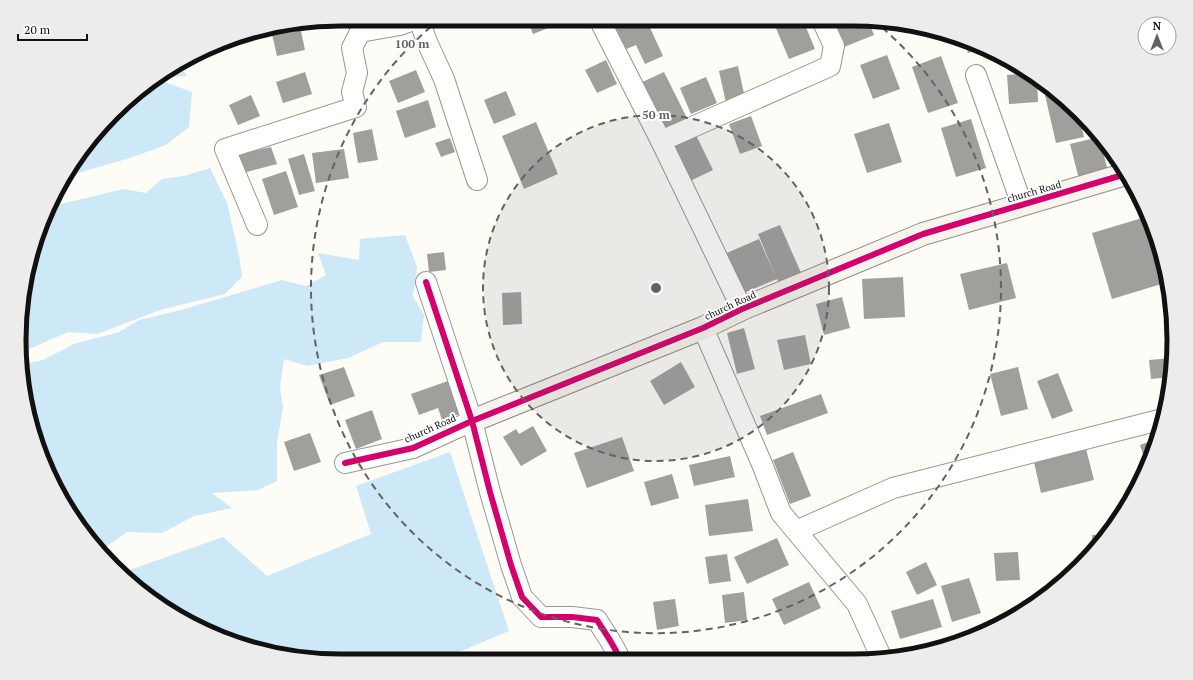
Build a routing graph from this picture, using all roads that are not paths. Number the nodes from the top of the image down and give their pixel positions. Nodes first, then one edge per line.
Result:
1 (400, 26) edge
2 (422, 26) edge
3 (603, 26) edge
4 (825, 26) edge
5 (976, 75) dead end
6 (661, 141) junction
7 (1120, 176) edge
8 (477, 180) dead end
9 (1022, 205) junction
10 (257, 224) dead end
11 (426, 282) dead end
12 (742, 309) junction
13 (703, 328) junction
14 (472, 420) junction
15 (1156, 421) edge
16 (345, 463) dead end
17 (796, 531) junction
18 (879, 652) edge
19 (618, 654) edge

1 - 10 street
2 - 8 street
3 - 6 street, church Road
4 - 6 street
5 - 9 street
6 - 12 street, church Road
7 - 9 street, church Road
9 - 12 street, church Road
11 - 14 street
12 - 13 street, church Road
13 - 14 street, church Road
13 - 17 street
14 - 16 street, church Road
14 - 19 street
15 - 17 street
17 - 18 street

